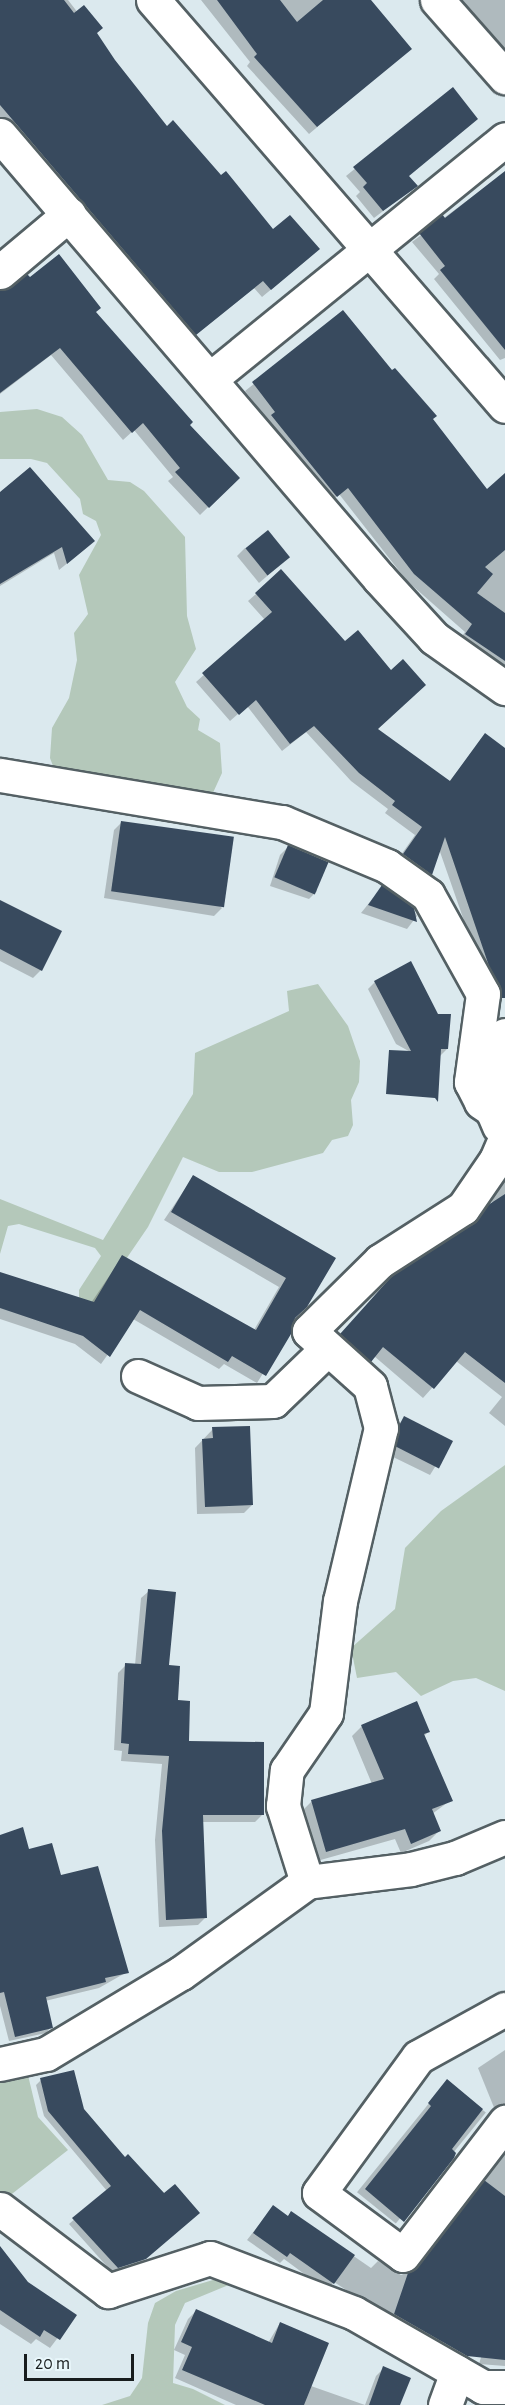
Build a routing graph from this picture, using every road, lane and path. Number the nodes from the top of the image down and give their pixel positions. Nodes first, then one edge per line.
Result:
1 (153, 0) edge
2 (437, 0) edge
3 (505, 76) edge
4 (0, 135) edge
5 (505, 139) edge
6 (69, 214) junction
7 (371, 250) junction
8 (0, 272) edge
9 (210, 379) junction
10 (505, 406) edge
11 (505, 688) edge
12 (0, 776) edge
13 (505, 1035) edge
14 (502, 1127) edge
15 (327, 1349) junction
16 (138, 1376) dead end
17 (505, 1837) edge
18 (307, 1882) junction
19 (505, 2009) edge
20 (0, 2064) edge
21 (505, 2122) edge
22 (0, 2209) edge
23 (457, 2372) junction
24 (505, 2386) edge
25 (445, 2405) edge

1 - 7 street
2 - 3 street
4 - 6 street
5 - 7 street
6 - 8 street
6 - 9 street
7 - 9 street
7 - 10 street
9 - 11 street
12 - 14 street
13 - 14 street
14 - 15 street
15 - 16 street
15 - 18 street
17 - 18 street
18 - 20 street
19 - 21 street
22 - 23 street
23 - 24 street
23 - 25 street

